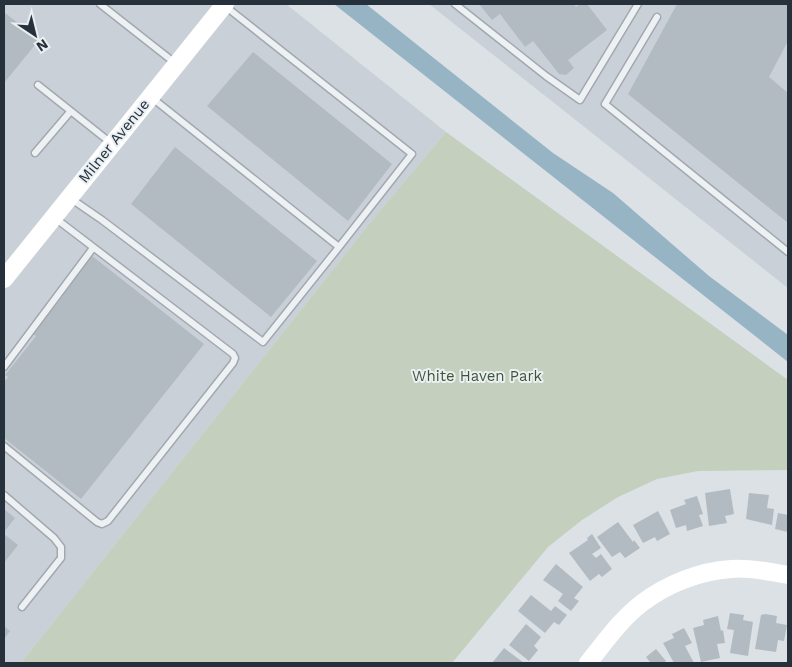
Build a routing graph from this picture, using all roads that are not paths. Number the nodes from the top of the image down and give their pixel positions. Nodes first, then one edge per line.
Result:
1 (100, 4) edge
2 (224, 4) edge
3 (455, 4) edge
4 (638, 4) edge
5 (657, 17) dead end
6 (176, 64) junction
7 (38, 85) dead end
8 (150, 96) junction
9 (70, 112) junction
10 (112, 144) junction
11 (35, 153) dead end
12 (69, 198) junction
13 (54, 217) junction
14 (339, 247) junction
15 (93, 248) junction
16 (788, 252) edge
17 (4, 279) edge
18 (4, 367) edge
19 (4, 446) edge
20 (4, 495) edge
21 (788, 575) edge
22 (22, 607) dead end
23 (588, 663) edge

1 - 6 lane
2 - 6 main road, Milner Avenue
2 - 14 lane
3 - 4 lane
5 - 16 lane
6 - 8 main road, Milner Avenue
7 - 9 lane
8 - 10 main road, Milner Avenue
8 - 14 lane
9 - 10 lane
9 - 11 lane
10 - 12 main road, Milner Avenue
12 - 13 main road, Milner Avenue
12 - 14 lane
13 - 15 lane
13 - 17 main road, Milner Avenue
15 - 18 lane
15 - 19 lane
20 - 22 lane
21 - 23 main road

